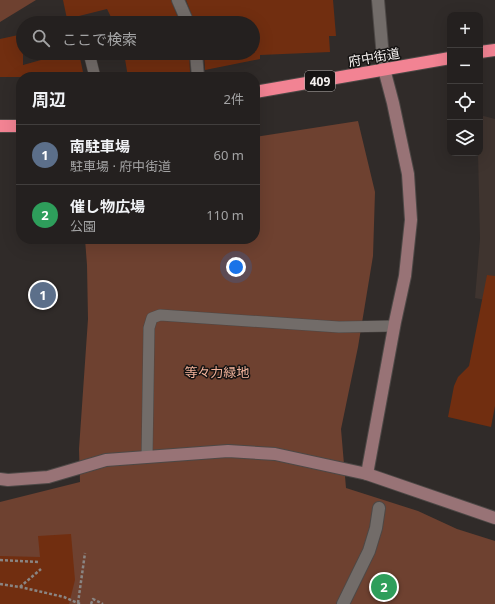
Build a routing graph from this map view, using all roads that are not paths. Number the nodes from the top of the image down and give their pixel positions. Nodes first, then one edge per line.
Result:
1 (179, 0) edge
2 (378, 0) edge
3 (185, 16) edge
4 (495, 50) edge
5 (483, 52) edge
6 (447, 58) edge
7 (91, 60) edge
8 (197, 60) edge
9 (384, 69) junction
10 (94, 72) edge
11 (198, 72) edge
12 (260, 91) edge
13 (0, 126) edge
14 (16, 126) edge
15 (394, 326) junction
16 (147, 457) junction
17 (367, 474) junction
18 (0, 479) edge
19 (379, 508) dead end
20 (495, 518) edge
21 (343, 604) edge

1 - 3 street
2 - 9 street
4 - 5 highway
6 - 9 highway, 府中街道 / 409
7 - 10 lane
8 - 11 street
9 - 12 highway, 府中街道 / 409
9 - 15 street
13 - 14 highway
15 - 16 lane
15 - 17 street
16 - 17 street
16 - 18 street
17 - 20 street
19 - 21 street

